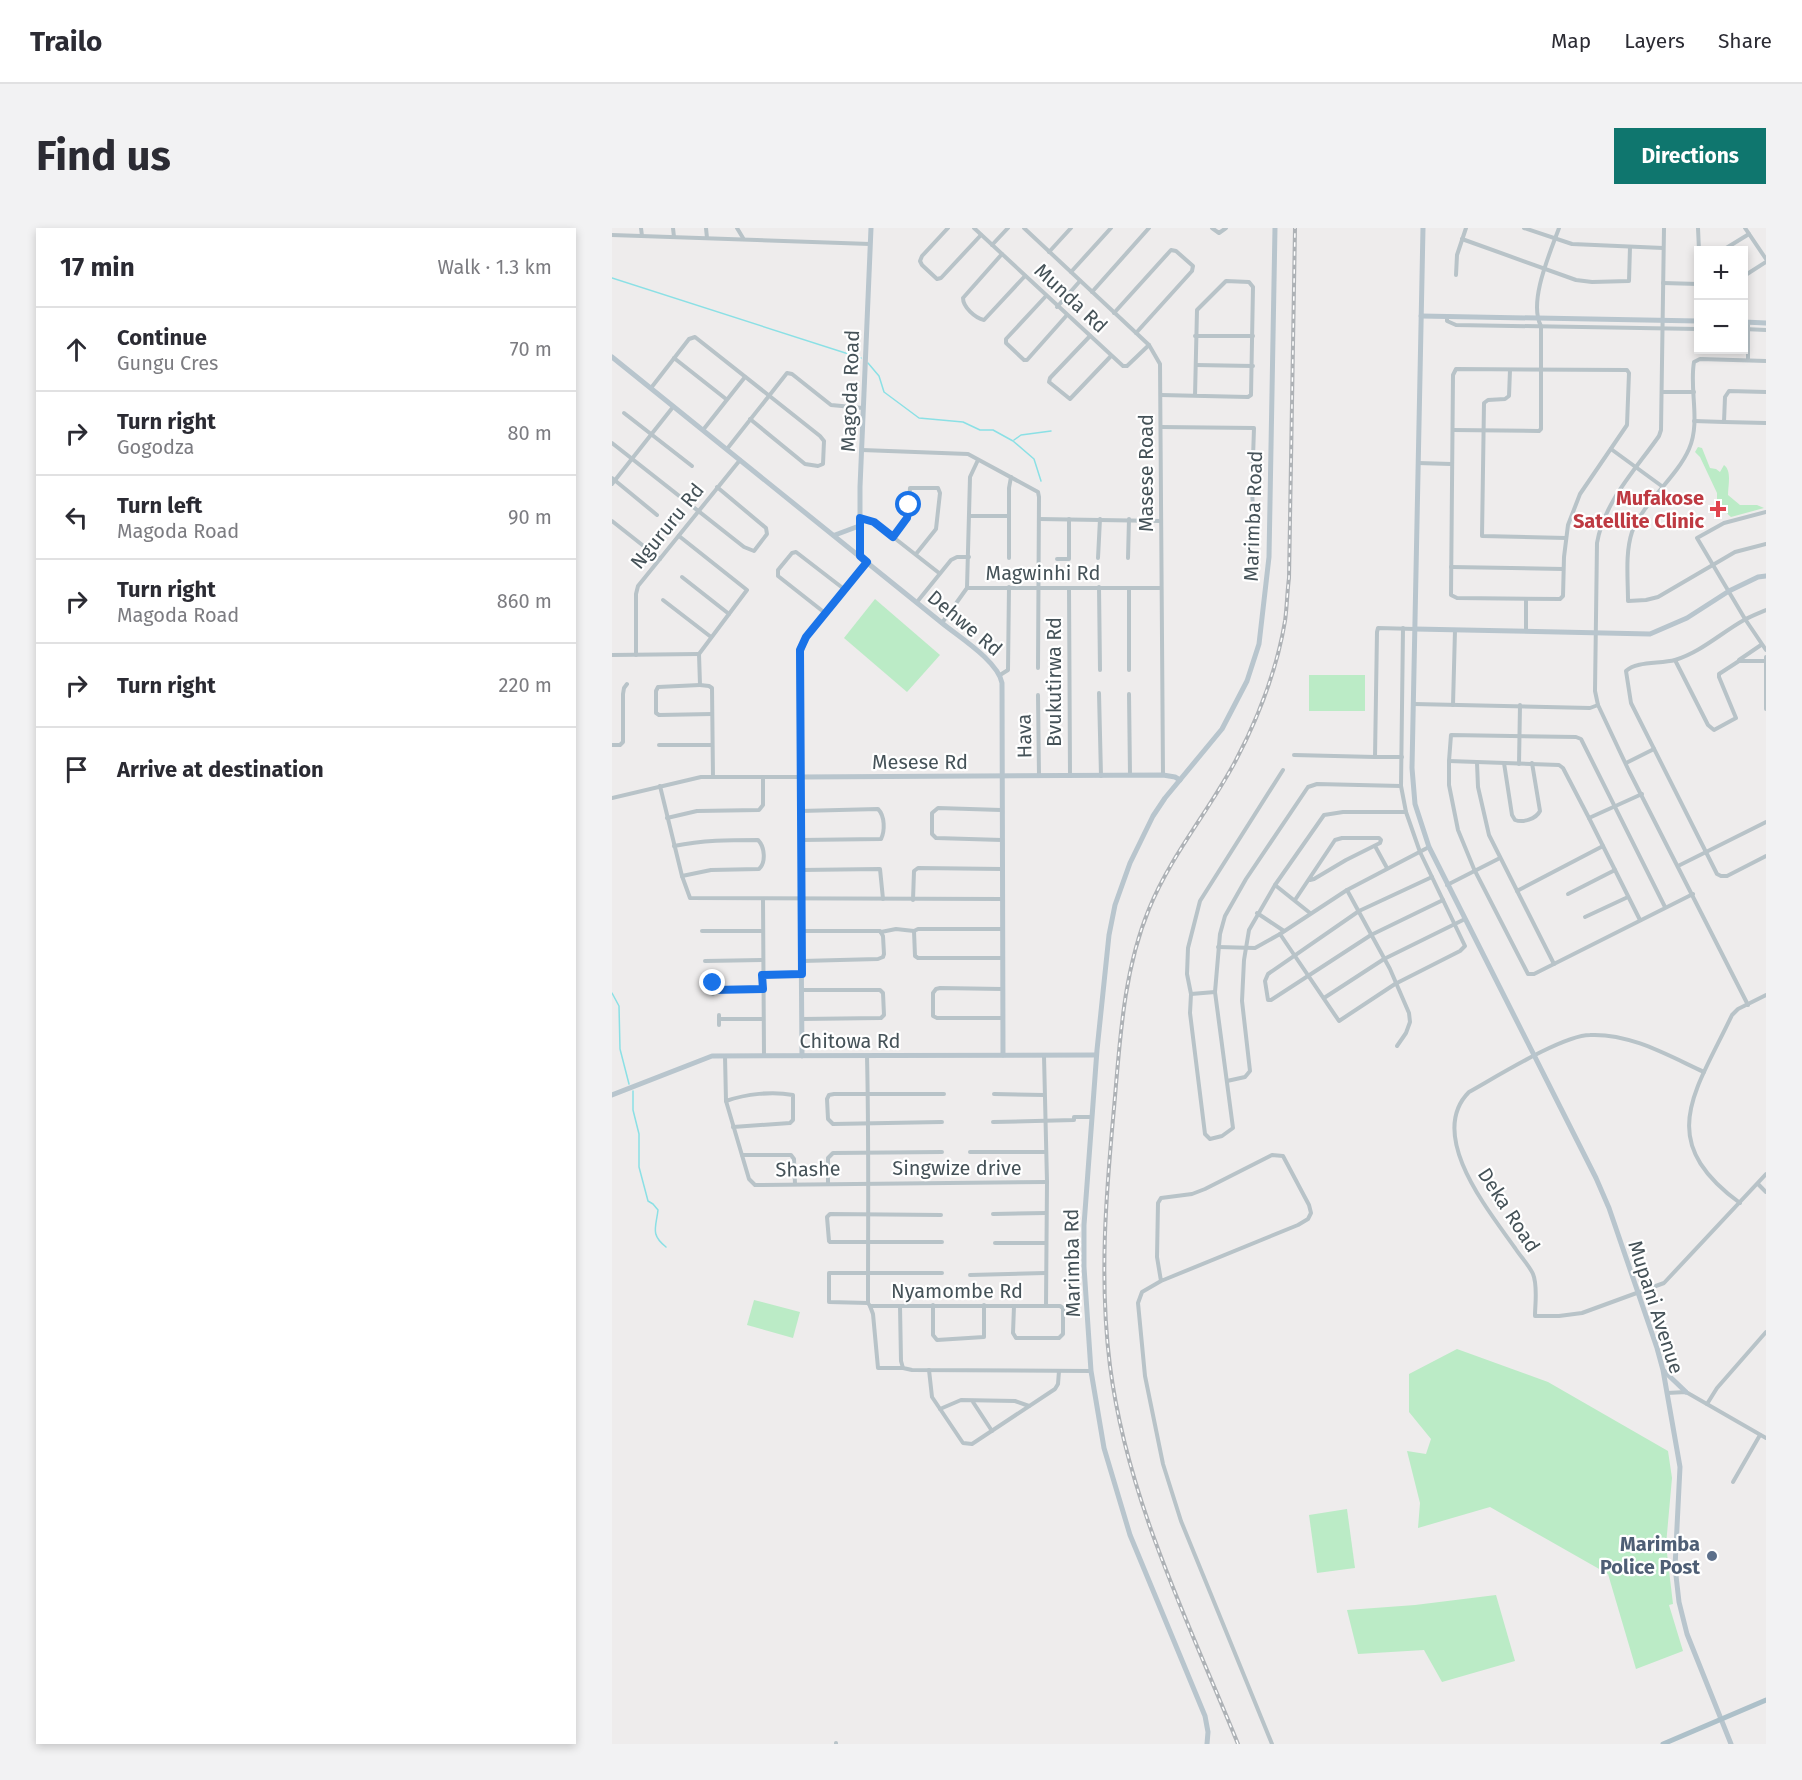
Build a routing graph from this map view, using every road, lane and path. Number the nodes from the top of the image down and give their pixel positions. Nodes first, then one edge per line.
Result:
1 (641, 228) edge
2 (674, 228) edge
3 (706, 228) edge
4 (737, 228) edge
5 (871, 228) edge
6 (948, 228) edge
7 (974, 228) edge
8 (1008, 228) edge
9 (1071, 228) edge
10 (1111, 228) edge
11 (1149, 228) edge
12 (1212, 228) edge
13 (1226, 228) edge
14 (1275, 228) edge
15 (1423, 228) edge
16 (1466, 228) edge
17 (1524, 228) edge
18 (1559, 228) edge
19 (1664, 228) edge
20 (1698, 228) edge
21 (1745, 228) edge
22 (1027, 229) edge
23 (1749, 234) junction
24 (981, 235) junction
25 (612, 236) edge
26 (642, 236) junction
27 (674, 237) junction
28 (707, 238) junction
29 (1462, 238) junction
30 (743, 239) junction
31 (1555, 239) junction
32 (870, 244) junction
33 (992, 245) junction
34 (1699, 246) edge
35 (1730, 246) edge
36 (1630, 247) junction
37 (1663, 248) junction
38 (1049, 252) junction
39 (1002, 254) junction
40 (1766, 261) edge
41 (1546, 268) junction
42 (1071, 272) junction
43 (1748, 273) edge
44 (1456, 275) dead end
45 (1025, 276) junction
46 (1080, 281) junction
47 (1663, 283) junction
48 (1694, 284) edge
49 (1092, 292) junction
50 (1046, 296) junction
51 (1057, 307) junction
52 (1114, 313) junction
53 (1067, 315) junction
54 (1447, 315) junction
55 (1421, 316) junction
56 (1538, 319) junction
57 (1662, 321) junction
58 (1694, 321) edge
59 (1748, 322) edge
60 (1766, 323) edge
61 (1541, 326) junction
62 (1662, 328) junction
63 (1694, 329) edge
64 (1748, 329) edge
65 (1766, 330) edge
66 (1136, 333) junction
67 (1090, 336) junction
68 (1196, 336) junction
69 (1253, 336) junction
70 (1149, 345) junction
71 (1748, 354) edge
72 (1111, 356) junction
73 (612, 357) edge
74 (674, 358) junction
75 (1748, 360) junction
76 (1766, 361) edge
77 (1196, 365) junction
78 (1253, 366) junction
79 (1541, 369) junction
80 (1510, 370) junction
81 (745, 377) junction
82 (651, 388) junction
83 (1661, 392) junction
84 (1694, 392) junction
85 (1766, 392) edge
86 (1161, 395) junction
87 (768, 396) junction
88 (1195, 396) junction
89 (726, 399) junction
90 (674, 406) junction
91 (863, 408) junction
92 (624, 413) dead end
93 (750, 419) junction
94 (1694, 421) junction
95 (1724, 422) junction
96 (1766, 423) edge
97 (1161, 427) junction
98 (703, 430) junction
99 (1453, 430) junction
100 (1484, 430) junction
101 (651, 434) junction
102 (612, 443) edge
103 (727, 449) junction
104 (1611, 449) junction
105 (862, 450) junction
106 (633, 458) junction
107 (740, 460) junction
108 (978, 460) junction
109 (1418, 463) junction
110 (1451, 464) junction
111 (692, 466) dead end
112 (1636, 468) junction
113 (1011, 477) junction
114 (613, 481) edge
115 (717, 487) junction
116 (1663, 487) junction
117 (699, 511) junction
118 (1766, 512) edge
119 (657, 515) dead end
120 (969, 516) junction
121 (1008, 516) junction
122 (860, 518) junction
123 (1039, 519) junction
124 (1070, 519) junction
125 (1100, 519) junction
126 (1129, 519) junction
127 (612, 521) edge
128 (1161, 521) junction
129 (859, 526) junction
130 (835, 535) junction
131 (679, 536) junction
132 (893, 537) junction
133 (1566, 538) junction
134 (1766, 544) edge
135 (1251, 545) dead end
136 (915, 555) junction
137 (860, 556) junction
138 (969, 557) junction
139 (1008, 558) dead end
140 (1098, 558) dead end
141 (1128, 558) dead end
142 (660, 559) junction
143 (1057, 559) dead end
144 (867, 562) junction
145 (1712, 565) junction
146 (1451, 567) junction
147 (1563, 569) junction
148 (939, 573) junction
149 (1766, 576) edge
150 (682, 577) dead end
151 (1009, 587) junction
152 (1039, 587) junction
153 (1099, 587) junction
154 (968, 588) junction
155 (1069, 588) junction
156 (1129, 588) junction
157 (1161, 588) junction
158 (844, 589) junction
159 (1729, 591) junction
160 (663, 600) dead end
161 (1526, 600) junction
162 (917, 602) junction
163 (1766, 610) edge
164 (825, 613) junction
165 (729, 614) junction
166 (1745, 620) junction
167 (942, 622) junction
168 (1403, 628) junction
169 (1415, 629) junction
170 (1455, 630) junction
171 (1526, 631) junction
172 (1595, 633) junction
173 (711, 637) junction
174 (1761, 645) junction
175 (1766, 650) edge
176 (699, 654) junction
177 (612, 655) edge
178 (636, 655) junction
179 (1766, 659) edge
180 (1675, 660) junction
181 (1739, 661) junction
182 (1038, 668) dead end
183 (1100, 670) dead end
184 (1129, 670) dead end
185 (1000, 675) junction
186 (627, 684) dead end
187 (700, 685) junction
188 (1099, 693) dead end
189 (1129, 694) dead end
190 (1038, 695) dead end
191 (1414, 704) junction
192 (1453, 705) junction
193 (1520, 705) junction
194 (1598, 705) junction
195 (1766, 709) edge
196 (712, 714) junction
197 (1519, 735) junction
198 (612, 745) edge
199 (659, 745) dead end
200 (712, 746) junction
201 (1654, 749) junction
202 (1294, 755) dead end
203 (1375, 757) junction
204 (1402, 758) junction
205 (1449, 761) junction
206 (1477, 763) junction
207 (1532, 763) junction
208 (1626, 763) junction
209 (1504, 764) junction
210 (1519, 764) junction
211 (1283, 770) dead end
212 (1163, 775) junction
213 (1002, 776) junction
214 (1040, 776) junction
215 (1070, 776) junction
216 (1101, 776) junction
217 (1130, 776) junction
218 (713, 777) junction
219 (763, 777) junction
220 (801, 777) junction
221 (1180, 780) junction
222 (660, 786) junction
223 (1401, 786) junction
224 (1642, 794) junction
225 (612, 798) edge
226 (1614, 807) junction
227 (1001, 810) junction
228 (800, 811) junction
229 (1406, 812) junction
230 (667, 818) junction
231 (1590, 818) junction
232 (1766, 822) edge
233 (801, 840) junction
234 (1002, 840) junction
235 (674, 846) junction
236 (1375, 846) junction
237 (1603, 846) junction
238 (1429, 847) junction
239 (1420, 852) junction
240 (1706, 853) junction
241 (1766, 856) edge
242 (1500, 858) junction
243 (1678, 866) junction
244 (1387, 868) junction
245 (1002, 869) junction
246 (1474, 869) junction
247 (801, 870) junction
248 (1615, 870) junction
249 (682, 876) junction
250 (1432, 877) junction
251 (1310, 880) junction
252 (1275, 885) junction
253 (1447, 885) junction
254 (1347, 890) junction
255 (1517, 891) junction
256 (1568, 894) dead end
257 (1693, 894) junction
258 (1628, 897) junction
259 (763, 899) junction
260 (883, 899) junction
261 (1002, 899) junction
262 (801, 900) junction
263 (913, 900) junction
264 (1295, 900) junction
265 (1443, 900) junction
266 (1665, 908) junction
267 (1359, 911) junction
268 (1257, 913) junction
269 (1310, 913) junction
270 (1586, 917) dead end
271 (1465, 919) junction
272 (1640, 920) junction
273 (1456, 924) junction
274 (1002, 929) junction
275 (702, 931) dead end
276 (762, 931) junction
277 (801, 931) junction
278 (914, 931) junction
279 (881, 932) junction
280 (1282, 933) junction
281 (1371, 935) junction
282 (1218, 947) junction
283 (1245, 949) junction
284 (1294, 955) junction
285 (1002, 958) junction
286 (1384, 959) junction
287 (762, 960) junction
288 (705, 961) dead end
289 (802, 961) junction
290 (1554, 964) junction
291 (802, 974) junction
292 (762, 975) junction
293 (1309, 977) junction
294 (713, 983) dead end
295 (1395, 984) junction
296 (763, 989) junction
297 (1002, 989) junction
298 (802, 990) junction
299 (1215, 992) junction
300 (1191, 994) junction
301 (1766, 995) edge
302 (1324, 998) junction
303 (1748, 1005) junction
304 (1002, 1018) junction
305 (763, 1019) junction
306 (802, 1019) junction
307 (719, 1025) dead end
308 (1397, 1046) dead end
309 (1003, 1055) junction
310 (1096, 1055) junction
311 (725, 1056) junction
312 (764, 1056) junction
313 (802, 1056) junction
314 (867, 1056) junction
315 (1044, 1056) junction
316 (1535, 1056) junction
317 (1704, 1072) junction
318 (1227, 1081) junction
319 (868, 1094) junction
320 (944, 1094) dead end
321 (994, 1094) dead end
322 (612, 1095) edge
323 (1044, 1095) junction
324 (726, 1101) junction
325 (1091, 1117) junction
326 (942, 1122) dead end
327 (993, 1122) dead end
328 (1045, 1122) junction
329 (869, 1124) junction
330 (734, 1126) junction
331 (942, 1152) dead end
332 (970, 1152) dead end
333 (1046, 1152) junction
334 (867, 1153) junction
335 (742, 1155) junction
336 (1766, 1174) edge
337 (1047, 1182) junction
338 (867, 1183) junction
339 (795, 1184) junction
340 (828, 1184) junction
341 (1758, 1184) junction
342 (1766, 1192) edge
343 (1740, 1203) junction
344 (1046, 1213) junction
345 (868, 1214) junction
346 (993, 1214) dead end
347 (941, 1215) dead end
348 (942, 1242) dead end
349 (868, 1243) junction
350 (995, 1243) dead end
351 (1046, 1243) junction
352 (868, 1273) junction
353 (942, 1273) dead end
354 (1045, 1273) junction
355 (969, 1275) dead end
356 (1161, 1281) junction
357 (1638, 1294) junction
358 (869, 1304) junction
359 (933, 1305) junction
360 (984, 1305) junction
361 (900, 1306) junction
362 (1014, 1306) junction
363 (1046, 1306) junction
364 (1766, 1332) edge
365 (903, 1368) junction
366 (929, 1370) junction
367 (1663, 1370) junction
368 (1059, 1371) junction
369 (1091, 1371) junction
370 (1686, 1392) junction
371 (1667, 1393) junction
372 (973, 1402) junction
373 (1707, 1404) junction
374 (1029, 1406) junction
375 (940, 1409) junction
376 (992, 1431) junction
377 (1760, 1435) junction
378 (1766, 1438) edge
379 (1733, 1482) dead end
380 (1766, 1700) edge
381 (1721, 1720) junction
382 (1207, 1744) edge
383 (1272, 1744) edge
384 (1663, 1744) edge
385 (1731, 1744) edge

1 - 26 street
2 - 27 street
3 - 28 street
4 - 30 street
5 - 32 street, Magoda Road
6 - 24 street
7 - 24 street, Munda Rd
8 - 33 street
9 - 38 street
10 - 42 street
11 - 49 street
12 - 13 street
14 - 221 street, Marimba Road
15 - 55 street, Mupani Avenue
16 - 29 street
17 - 31 street
18 - 31 street
19 - 37 street
20 - 34 street
21 - 23 street
22 - 38 street, Masese Road
23 - 35 street
23 - 40 street
24 - 33 street, Munda Rd
25 - 26 street
26 - 27 street
27 - 28 street
28 - 30 street
29 - 41 street
29 - 44 street
30 - 32 street
31 - 36 street
31 - 41 street
32 - 91 street, Magoda Road
33 - 39 street, Munda Rd
36 - 37 street
36 - 41 street
37 - 47 street
38 - 42 street, Masese Road
39 - 45 street, Munda Rd
39 - 45 street
40 - 43 street
41 - 56 street
42 - 46 street, Masese Road
45 - 50 street, Munda Rd
46 - 49 street, Masese Road
46 - 51 street
47 - 48 street
47 - 57 street
49 - 52 street, Masese Road
50 - 51 street, Munda Rd
50 - 53 street
51 - 53 street, Munda Rd
52 - 66 street, Masese Road
52 - 66 street
53 - 67 street, Munda Rd
54 - 55 street
54 - 56 street
54 - 61 street
55 - 109 street, Mupani Avenue
56 - 57 street
56 - 61 street
57 - 58 street
57 - 62 street
59 - 60 street
61 - 62 street
61 - 79 street
62 - 63 street
62 - 83 street
64 - 65 street
66 - 70 street, Masese Road
67 - 72 street, Munda Rd
67 - 72 street
68 - 69 street
68 - 69 street
68 - 77 street
69 - 78 street
70 - 72 street, Munda Rd
70 - 86 street, Masese Road
71 - 75 street
73 - 82 street, Dehwe Rd
74 - 81 street
74 - 82 street
74 - 89 street
75 - 76 street
75 - 84 street
77 - 78 street
77 - 88 street
78 - 88 street
79 - 80 street
79 - 100 street
79 - 104 street
80 - 99 street
80 - 100 street
81 - 87 street
81 - 89 street
82 - 90 street, Dehwe Rd
83 - 84 street
83 - 112 street
84 - 94 street
85 - 95 street
86 - 88 street
86 - 97 street, Masese Road
87 - 91 street
87 - 93 street
87 - 93 street
89 - 98 street
90 - 98 street, Dehwe Rd
90 - 101 street
91 - 105 street, Magoda Road
92 - 101 street
93 - 103 street
94 - 95 street
94 - 116 street
95 - 96 street
97 - 128 street, Masese Road
97 - 135 street
98 - 103 street, Dehwe Rd
99 - 100 street
99 - 110 street
100 - 133 street
101 - 106 street
101 - 111 street
102 - 106 street
103 - 107 street, Dehwe Rd
104 - 112 street
104 - 133 street
105 - 108 street
105 - 122 street, Magoda Road
106 - 114 street
106 - 117 street
107 - 115 street, Ngururu Rd
107 - 130 street, Dehwe Rd
108 - 113 street
108 - 120 street
109 - 110 street
109 - 169 street, Mupani Avenue
110 - 146 street
112 - 116 street
112 - 172 street
113 - 121 street
113 - 123 street
114 - 119 street
115 - 117 street, Ngururu Rd
115 - 117 street
116 - 145 street
117 - 131 street, Ngururu Rd
118 - 145 street
120 - 121 street
120 - 138 street
121 - 139 street
122 - 129 street, Magoda Road
122 - 132 street
123 - 124 street
123 - 152 street
124 - 125 street
124 - 143 street
125 - 126 street
125 - 140 street
126 - 128 street
126 - 141 street
127 - 142 street
128 - 157 street, Masese Road
129 - 130 street
129 - 137 street, Magoda Road
130 - 137 street, Dehwe Rd
131 - 142 street, Ngururu Rd
131 - 165 street
132 - 136 street
132 - 136 street
133 - 147 street
134 - 145 street
136 - 148 street
137 - 144 street, Dehwe Rd
138 - 148 street
138 - 154 street
142 - 178 street, Ngururu Rd
144 - 158 street
144 - 162 street, Dehwe Rd
145 - 159 street
146 - 147 street
146 - 161 street
147 - 161 street
148 - 162 street
149 - 159 street
150 - 165 street
151 - 152 street, Magwinhi Rd
151 - 154 street, Magwinhi Rd
151 - 185 street
152 - 155 street, Magwinhi Rd
152 - 182 street
153 - 155 street, Magwinhi Rd
153 - 156 street, Magwinhi Rd
153 - 183 street
154 - 167 street, Magwinhi Rd
155 - 215 street, Bvukutirwa Rd
156 - 157 street, Magwinhi Rd
156 - 184 street
157 - 212 street, Masese Road
158 - 164 street
158 - 164 street
159 - 166 street
159 - 172 street
160 - 173 street
161 - 171 street
162 - 167 street, Dehwe Rd
163 - 166 street
164 - 220 street
165 - 173 street
166 - 174 street
166 - 180 street
167 - 185 street, Dehwe Rd
168 - 169 street
168 - 203 street
168 - 204 street
169 - 170 street
169 - 191 street, Mupani Avenue
170 - 171 street
170 - 192 street
171 - 172 street
172 - 194 street
173 - 176 street
174 - 175 street
174 - 181 street
176 - 178 street
176 - 187 street
177 - 178 street
179 - 181 street
179 - 195 street
180 - 181 street
180 - 201 street
185 - 213 street, Dehwe Rd
186 - 198 street
187 - 196 street
187 - 196 street
188 - 216 street
189 - 217 street
190 - 214 street, Hava
191 - 192 street
191 - 238 street, Mupani Avenue
192 - 193 street
193 - 194 street
193 - 197 street
194 - 208 street
196 - 200 street
197 - 205 street
197 - 210 street
197 - 226 street
199 - 200 street
200 - 218 street
201 - 208 street
201 - 240 street
202 - 203 street
203 - 204 street
204 - 223 street
205 - 206 street
205 - 246 street
206 - 209 street
206 - 242 street
207 - 209 street
207 - 210 street
207 - 231 street
208 - 224 street
209 - 210 street
211 - 300 street
212 - 217 street, Mesese Rd
212 - 221 street, Mesese Rd
213 - 214 street, Mesese Rd
213 - 220 street, Mesese Rd
213 - 227 street, Dehwe Rd
214 - 215 street, Mesese Rd
215 - 216 street, Mesese Rd
216 - 217 street, Mesese Rd
218 - 219 street, Mesese Rd
218 - 222 street, Mesese Rd
219 - 220 street, Mesese Rd
219 - 230 street
220 - 228 street
221 - 310 street, Marimba Rd
222 - 225 street, Mesese Rd
222 - 230 street
223 - 229 street
223 - 282 street
224 - 226 street
224 - 243 street
226 - 231 street
226 - 266 street
227 - 234 street, Dehwe Rd
227 - 234 street
228 - 233 street
228 - 233 street
229 - 239 street
229 - 252 street
230 - 235 street
231 - 237 street
232 - 240 street
233 - 247 street
234 - 245 street, Dehwe Rd
235 - 249 street
235 - 249 street
236 - 244 street
236 - 251 street
236 - 251 street
237 - 248 street
237 - 255 street
238 - 239 street
238 - 253 street, Mupani Avenue
239 - 244 street
239 - 250 street
240 - 241 street
240 - 243 street
242 - 246 street
242 - 255 street
243 - 257 street
244 - 254 street
245 - 261 street, Dehwe Rd
245 - 263 street
246 - 253 street
246 - 290 street
247 - 260 street
247 - 262 street
248 - 256 street
248 - 258 street
249 - 259 street
250 - 265 street
250 - 267 street
251 - 264 street
252 - 264 street
252 - 268 street
253 - 271 street, Mupani Avenue
254 - 267 street
254 - 269 street
255 - 290 street
257 - 266 street
257 - 303 street
258 - 270 street
258 - 272 street
259 - 262 street
259 - 276 street
260 - 262 street
260 - 263 street
261 - 263 street
261 - 274 street, Dehwe Rd
262 - 277 street
264 - 269 street
265 - 273 street
265 - 281 street
266 - 272 street
267 - 281 street
267 - 284 street
268 - 280 street
268 - 283 street
269 - 280 street
271 - 273 street
271 - 316 street, Mupani Avenue
272 - 290 street
273 - 286 street
273 - 295 street
274 - 278 street
274 - 285 street, Dehwe Rd
275 - 276 street
276 - 287 street
277 - 279 street
277 - 289 street
278 - 279 street
278 - 285 street
279 - 289 street
280 - 283 street
280 - 284 street
281 - 286 street
281 - 293 street
282 - 283 street
282 - 299 street
283 - 318 street
284 - 293 street
284 - 293 street
285 - 297 street, Dehwe Rd
286 - 295 street
286 - 302 street
287 - 288 street
287 - 292 street
289 - 291 street
291 - 292 street
291 - 298 street
292 - 296 street
293 - 302 street
294 - 296 street
295 - 302 street
295 - 308 street
296 - 305 street
297 - 304 street, Dehwe Rd
297 - 304 street
298 - 306 street
298 - 306 street
299 - 300 street
299 - 318 street
300 - 318 street
301 - 303 street
303 - 317 street
304 - 309 street, Dehwe Rd
305 - 307 street
305 - 312 street
306 - 313 street
309 - 314 street, Chitowa Rd
309 - 315 street, Chitowa Rd
310 - 315 street, Chitowa Rd
310 - 325 street, Marimba Rd
311 - 312 street, Chitowa Rd
311 - 322 street, Chitowa Rd
311 - 324 street
312 - 313 street, Chitowa Rd
313 - 314 street, Chitowa Rd
314 - 319 street, Nyamombe Rd
315 - 323 street, Nyamombe Rd
316 - 317 street
316 - 357 street, Mupani Avenue
316 - 357 street, Deka Road
317 - 343 street
319 - 320 street
319 - 329 street, Nyamombe Rd
319 - 329 street
321 - 323 street
323 - 328 street, Nyamombe Rd
324 - 330 street
324 - 330 street
325 - 328 street
325 - 369 street, Marimba Rd
326 - 329 street
327 - 328 street
328 - 333 street, Nyamombe Rd
329 - 334 street, Nyamombe Rd
330 - 335 street
331 - 334 street
332 - 333 street
333 - 337 street, Nyamombe Rd
334 - 338 street, Nyamombe Rd
334 - 340 street
335 - 339 street, Shashe
335 - 339 street
336 - 341 street
337 - 338 street, Singwize drive
337 - 344 street, Nyamombe Rd
338 - 340 street, Shashe
338 - 345 street, Nyamombe Rd
339 - 340 street, Shashe
341 - 342 street
341 - 343 street
343 - 357 street
344 - 346 street
344 - 351 street, Nyamombe Rd
345 - 347 street
345 - 349 street, Nyamombe Rd
345 - 349 street
348 - 349 street
349 - 352 street, Nyamombe Rd
350 - 351 street
351 - 354 street, Nyamombe Rd
352 - 353 street
352 - 358 street, Nyamombe Rd
352 - 358 street
354 - 355 street
354 - 363 street, Nyamombe Rd
356 - 356 street
356 - 383 street
357 - 367 street, Mupani Avenue
358 - 361 street, Nyamombe Rd
358 - 365 street
359 - 360 street, Nyamombe Rd
359 - 360 street
359 - 361 street, Nyamombe Rd
360 - 362 street, Nyamombe Rd
361 - 365 street
362 - 363 street, Nyamombe Rd
362 - 363 street
364 - 373 street
365 - 366 street
366 - 368 street
366 - 375 street
367 - 370 street
367 - 371 street, Mupani Avenue
368 - 369 street
368 - 374 street
369 - 382 street, Marimba Rd
370 - 371 street
370 - 373 street
371 - 381 street, Mupani Avenue
372 - 374 street
372 - 375 street
372 - 376 street
373 - 377 street
374 - 376 street
375 - 376 street
377 - 378 street
377 - 379 street
380 - 381 main road
381 - 384 main road
381 - 385 street, Mupani Avenue

